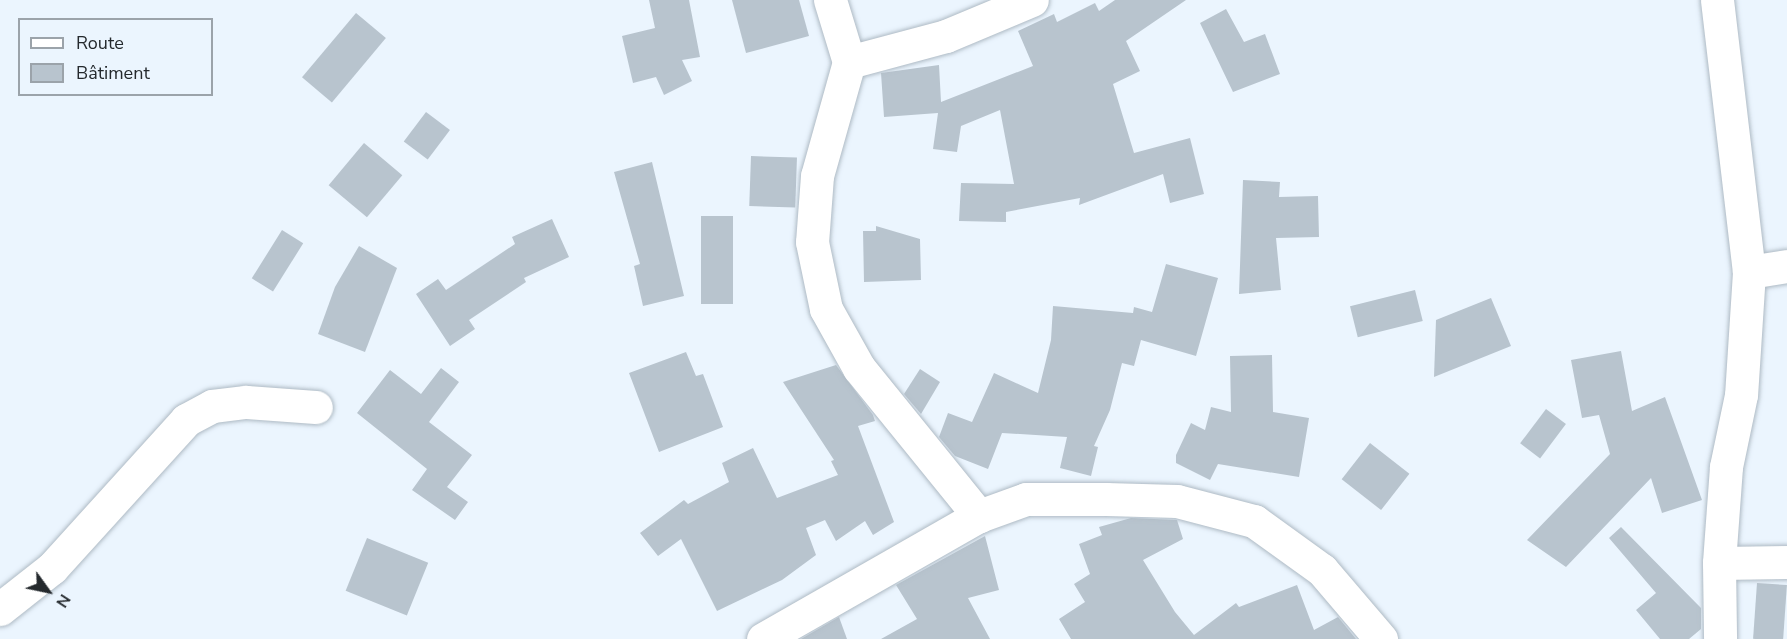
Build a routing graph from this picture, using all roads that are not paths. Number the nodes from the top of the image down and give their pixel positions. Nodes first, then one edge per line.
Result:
1 (830, 0) edge
2 (1717, 0) edge
3 (1016, 4) edge
4 (849, 62) junction
5 (1787, 266) edge
6 (1749, 272) junction
7 (316, 407) dead end
8 (979, 516) junction
9 (1787, 561) edge
10 (1719, 563) junction
11 (0, 609) edge
12 (763, 639) edge
13 (1381, 639) edge
14 (1720, 639) edge

1 - 4 street
2 - 6 street
3 - 4 street
4 - 8 street
5 - 6 street
6 - 10 street
7 - 11 street
8 - 12 street
8 - 13 street
9 - 10 street
10 - 14 street

